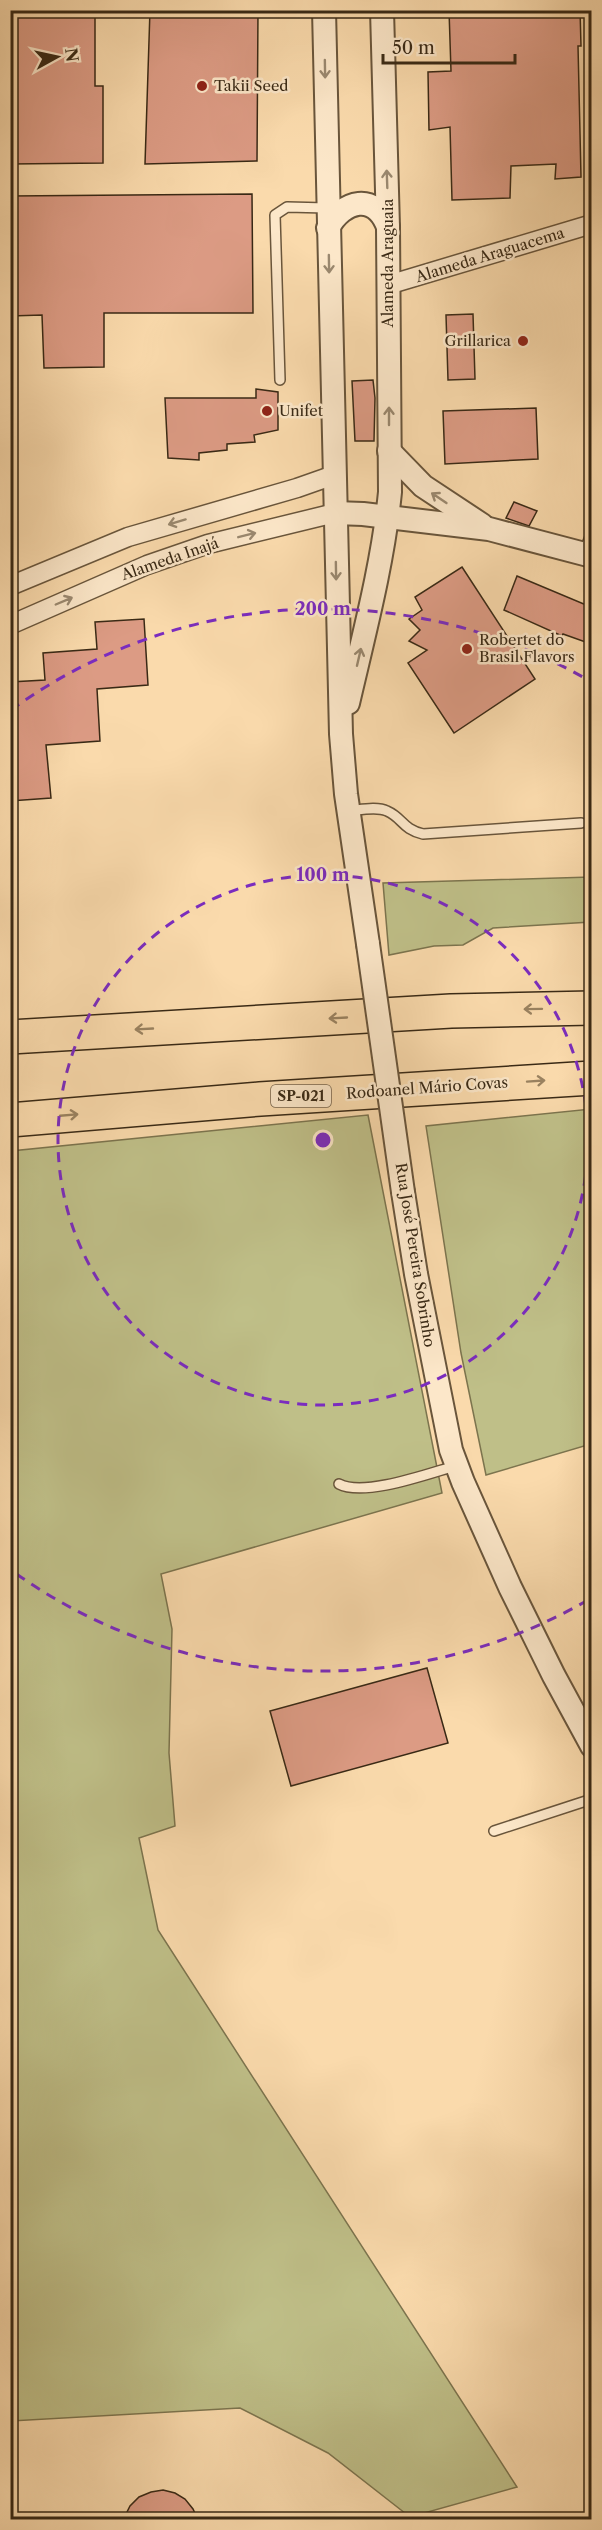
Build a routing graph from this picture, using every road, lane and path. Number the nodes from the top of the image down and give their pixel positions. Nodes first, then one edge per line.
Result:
1 (324, 10) edge
2 (382, 10) edge
3 (328, 218) junction
4 (591, 224) edge
5 (388, 227) junction
6 (388, 285) junction
7 (280, 380) dead end
8 (389, 451) junction
9 (334, 475) junction
10 (335, 513) junction
11 (387, 516) junction
12 (489, 529) junction
13 (591, 532) edge
14 (587, 555) edge
15 (10, 586) edge
16 (10, 625) edge
17 (341, 734) junction
18 (348, 811) junction
19 (581, 822) dead end
20 (591, 1008) edge
21 (10, 1037) edge
22 (591, 1078) edge
23 (10, 1120) edge
24 (457, 1466) junction
25 (339, 1484) dead end
26 (591, 1744) edge
27 (591, 1799) edge
28 (494, 1831) dead end

1 -> 3 street
5 -> 2 street, Alameda Araguaia
3 - 5 street
3 - 7 lane
3 -> 9 street
4 - 6 street, Alameda Araguacema
5 - 6 street, Alameda Araguaia
8 -> 6 street, Alameda Araguaia
8 - 11 street, Alameda Araguaia
12 -> 8 street
9 - 10 street
9 -> 15 street, Alameda Inajá
10 - 11 street
16 -> 10 street, Alameda Inajá
10 -> 17 street, Rua José Pereira Sobrinho
11 - 12 street
17 -> 11 street, Rua José Pereira Sobrinho
12 - 14 street
13 - 14 lane
17 - 18 street, Rua José Pereira Sobrinho
18 - 19 lane
18 - 24 street, Rua José Pereira Sobrinho, bridge
20 -> 21 highway
23 -> 22 highway, Rodoanel Mário Covas / SP-021
24 - 25 lane
24 - 26 street, Rua José Pereira Sobrinho
27 - 28 lane

